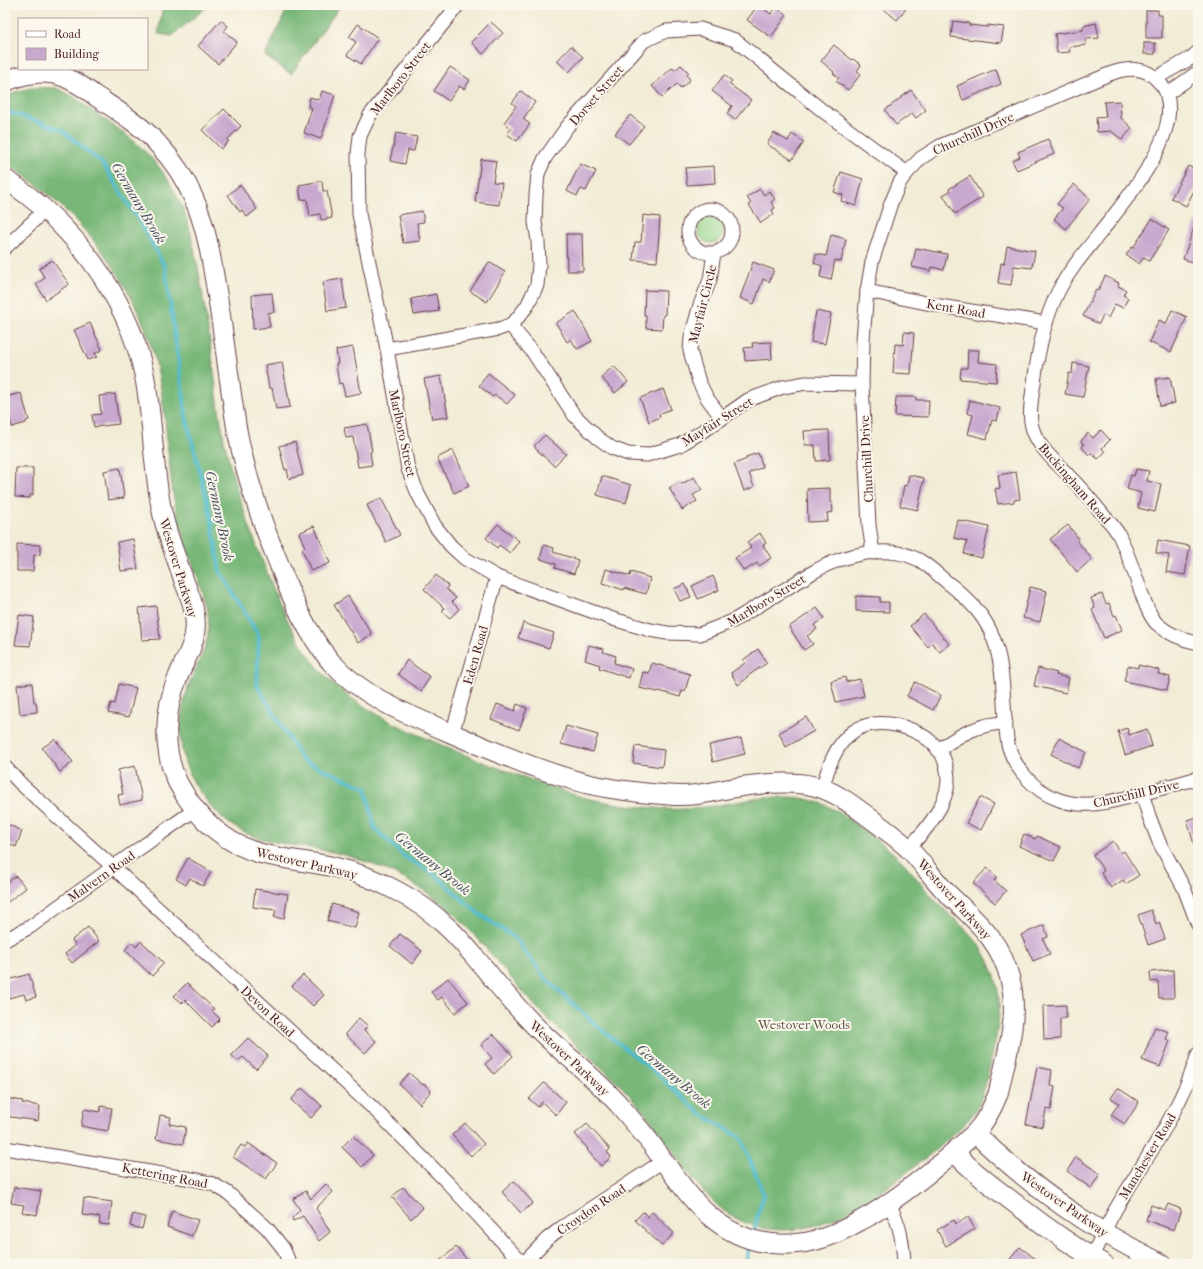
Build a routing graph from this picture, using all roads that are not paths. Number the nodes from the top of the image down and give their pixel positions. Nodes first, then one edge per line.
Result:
1 (458, 5) edge
2 (1198, 52) edge
3 (1198, 72) edge
4 (5, 82) edge
5 (1162, 86) junction
6 (907, 172) junction
7 (5, 179) edge
8 (45, 210) junction
9 (5, 248) edge
10 (714, 253) dead end
11 (867, 291) junction
12 (1046, 323) junction
13 (510, 325) junction
14 (387, 349) junction
15 (862, 384) junction
16 (722, 418) junction
17 (873, 553) junction
18 (497, 577) junction
19 (1198, 644) edge
20 (1006, 723) junction
21 (452, 734) junction
22 (938, 750) junction
23 (5, 767) edge
24 (1198, 778) edge
25 (822, 789) junction
26 (1142, 793) junction
27 (196, 809) junction
28 (908, 848) junction
29 (113, 867) junction
30 (1198, 925) edge
31 (5, 940) edge
32 (1198, 1054) edge
33 (975, 1133) junction
34 (5, 1148) edge
35 (954, 1152) junction
36 (663, 1161) junction
37 (889, 1204) junction
38 (1104, 1232) junction
39 (1098, 1260) edge
40 (290, 1264) edge
41 (523, 1264) edge
42 (904, 1264) edge
43 (1162, 1264) edge

1 - 14 street, Marlboro Street
2 - 5 street
3 - 5 street
4 - 21 street, Westover Parkway
5 - 6 street, Churchill Drive
5 - 12 street, Buckingham Road
6 - 11 street, Churchill Drive
6 - 13 street, Dorset Street
7 - 8 street, Westover Parkway
8 - 9 street
8 - 27 street, Westover Parkway
10 - 16 street, Mayfair Circle
11 - 12 street, Kent Road
11 - 15 street, Churchill Drive
12 - 19 street, Buckingham Road
13 - 14 street
13 - 16 street, Mayfair Street
14 - 18 street, Marlboro Street
15 - 16 street, Mayfair Street
15 - 17 street, Churchill Drive
17 - 18 street, Marlboro Street
17 - 20 street, Churchill Drive
18 - 21 street, Eden Road
20 - 22 street
20 - 26 street, Churchill Drive
21 - 25 street, Westover Parkway
22 - 25 street, Westover Parkway
22 - 28 street, Westover Parkway
23 - 29 street, Devon Road
24 - 26 street, Churchill Drive
25 - 28 street, Westover Parkway
26 - 30 street
27 - 29 street, Malvern Road
27 - 36 street, Westover Parkway
28 - 33 street, Westover Parkway
29 - 31 street, Malvern Road
29 - 41 street, Devon Road
32 - 38 street, Manchester Road
33 - 35 street, Westover Parkway
33 - 38 street, Westover Parkway
34 - 40 street, Kettering Road
35 - 37 street, Westover Parkway
35 - 39 street
36 - 37 street, Westover Parkway
36 - 41 street, Croydon Road
37 - 42 street
38 - 39 street, Manchester Road
38 - 43 street, Westover Parkway

